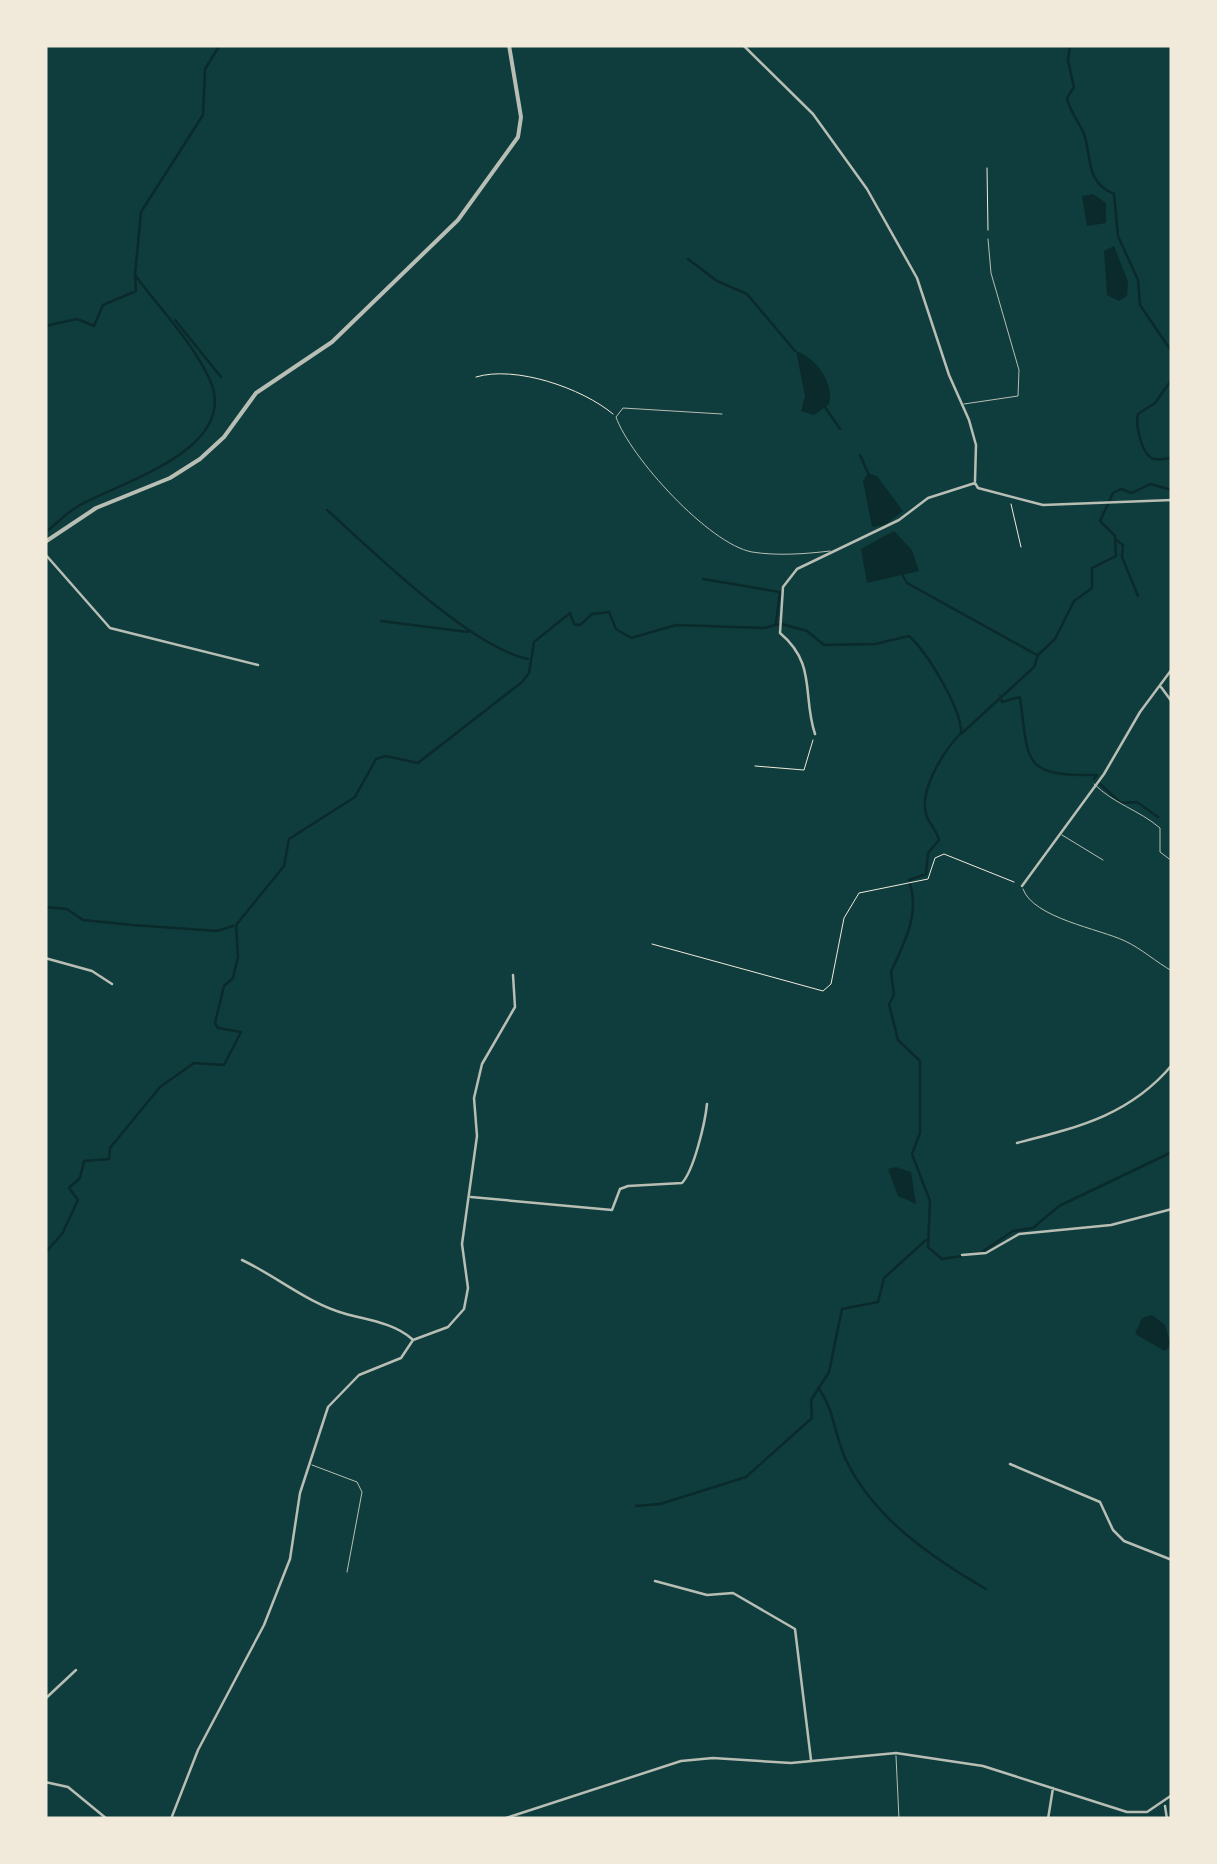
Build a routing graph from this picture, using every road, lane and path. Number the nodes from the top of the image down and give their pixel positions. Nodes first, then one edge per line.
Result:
1 (510, 45) edge
2 (743, 45) edge
3 (987, 168) dead end
4 (988, 238) joint
5 (476, 378) dead end
6 (964, 404) junction
7 (722, 414) dead end
8 (616, 417) junction
9 (975, 483) junction
10 (1008, 496) junction
11 (1172, 500) edge
12 (45, 542) edge
13 (1021, 547) dead end
14 (834, 550) junction
15 (45, 554) edge
16 (258, 665) dead end
17 (1172, 669) edge
18 (1159, 686) junction
19 (1172, 702) edge
20 (815, 734) joint
21 (755, 766) dead end
22 (1094, 784) junction
23 (1060, 833) junction
24 (1103, 860) dead end
25 (1172, 861) edge
26 (1022, 886) junction
27 (652, 944) dead end
28 (45, 958) edge
29 (1172, 970) edge
30 (513, 976) dead end
31 (112, 984) dead end
32 (1172, 1064) edge
33 (707, 1104) dead end
34 (1017, 1143) dead end
35 (470, 1198) junction
36 (1172, 1209) edge
37 (962, 1255) dead end
38 (242, 1260) dead end
39 (413, 1340) junction
40 (309, 1464) junction
41 (1010, 1464) dead end
42 (1172, 1560) edge
43 (347, 1572) dead end
44 (654, 1582) dead end
45 (76, 1670) dead end
46 (45, 1700) edge
47 (896, 1753) junction
48 (812, 1761) junction
49 (45, 1782) edge
50 (1053, 1788) junction
51 (1172, 1795) edge
52 (1165, 1804) junction
53 (107, 1819) edge
54 (170, 1819) edge
55 (503, 1819) edge
56 (899, 1819) edge
57 (1048, 1819) edge
58 (1167, 1819) edge

1 - 12 street
2 - 6 street
3 - 4 path
4 - 6 lane
5 - 8 path
6 - 9 street
7 - 8 lane
8 - 14 lane
9 - 10 street
9 - 14 street
10 - 11 street
10 - 13 path
14 - 20 street
15 - 16 street
17 - 18 street
18 - 19 street
18 - 22 street
20 - 21 path
22 - 23 street
22 - 25 lane
23 - 24 lane
23 - 26 street
26 - 27 path
26 - 29 lane
28 - 31 street
30 - 35 street
32 - 34 street
33 - 35 street
35 - 39 street
36 - 37 street
38 - 39 street
39 - 40 street
40 - 43 lane
40 - 54 street
41 - 42 street
44 - 48 street
45 - 46 street
47 - 48 street
47 - 50 street
47 - 56 lane
48 - 55 street
49 - 53 street
50 - 52 street
50 - 57 street
51 - 52 street
52 - 58 street

